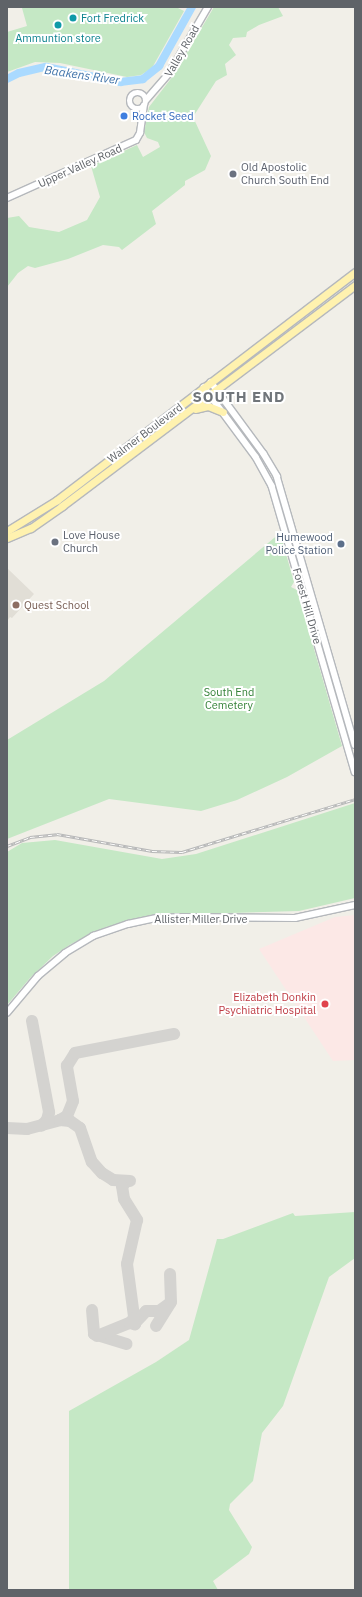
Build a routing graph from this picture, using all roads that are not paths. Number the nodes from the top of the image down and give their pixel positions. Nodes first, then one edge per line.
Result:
1 (208, 7) edge
2 (153, 92) junction
3 (142, 94) junction
4 (146, 100) junction
5 (144, 106) junction
6 (136, 109) junction
7 (140, 123) junction
8 (7, 198) edge
9 (355, 272) edge
10 (355, 285) edge
11 (211, 382) junction
12 (204, 387) junction
13 (217, 390) junction
14 (210, 395) junction
15 (188, 412) junction
16 (223, 412) junction
17 (7, 530) edge
18 (7, 538) edge
19 (355, 744) edge
20 (355, 772) edge
21 (355, 905) edge
22 (7, 1013) edge

1 - 2 street, Valley Road
2 - 3 street
2 - 4 street, Valley Road
3 - 4 street
3 - 6 street
4 - 5 street
5 - 6 street
5 - 7 street, Upper Valley Road
6 - 7 street
7 - 8 street, Upper Valley Road
9 - 11 main road, Walmer Boulevard
10 - 13 main road, Walmer Boulevard
11 - 12 main road, Walmer Boulevard
11 - 13 street, Forest Hill Drive
12 - 14 street, Forest Hill Drive
12 - 17 main road, Walmer Boulevard
13 - 14 main road, Walmer Boulevard
13 - 19 street, Forest Hill Drive
14 - 15 main road, Walmer Boulevard
14 - 16 street, Forest Hill Drive
15 - 16 main road
15 - 18 main road, Walmer Boulevard
16 - 20 street, Forest Hill Drive
21 - 22 street, Allister Miller Drive

